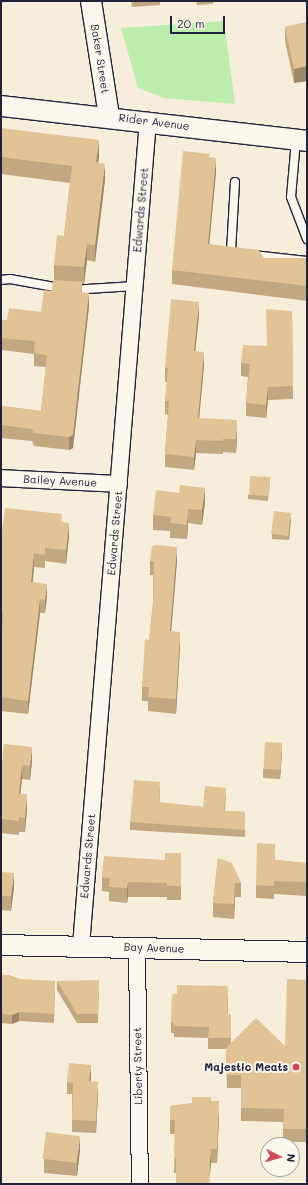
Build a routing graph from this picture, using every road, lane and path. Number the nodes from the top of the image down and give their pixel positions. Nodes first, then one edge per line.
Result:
1 (91, 1) edge
2 (1, 106) edge
3 (109, 116) junction
4 (148, 121) junction
5 (301, 140) edge
6 (235, 182) dead end
7 (307, 238) edge
8 (307, 261) edge
9 (1, 280) edge
10 (135, 286) junction
11 (1, 478) edge
12 (119, 484) junction
13 (1, 945) edge
14 (81, 946) junction
15 (137, 948) junction
16 (307, 952) edge
17 (140, 1184) edge

1 - 3 street, Baker Street
2 - 3 street, Rider Avenue
3 - 4 street, Rider Avenue
4 - 5 street, Rider Avenue
4 - 10 street, Edwards Street
5 - 7 lane
6 - 8 lane
9 - 10 lane
10 - 12 street, Edwards Street
11 - 12 street, Bailey Avenue
12 - 14 street, Edwards Street
13 - 14 street, Bay Avenue
14 - 15 street, Bay Avenue
15 - 16 street, Bay Avenue
15 - 17 street, Liberty Street

